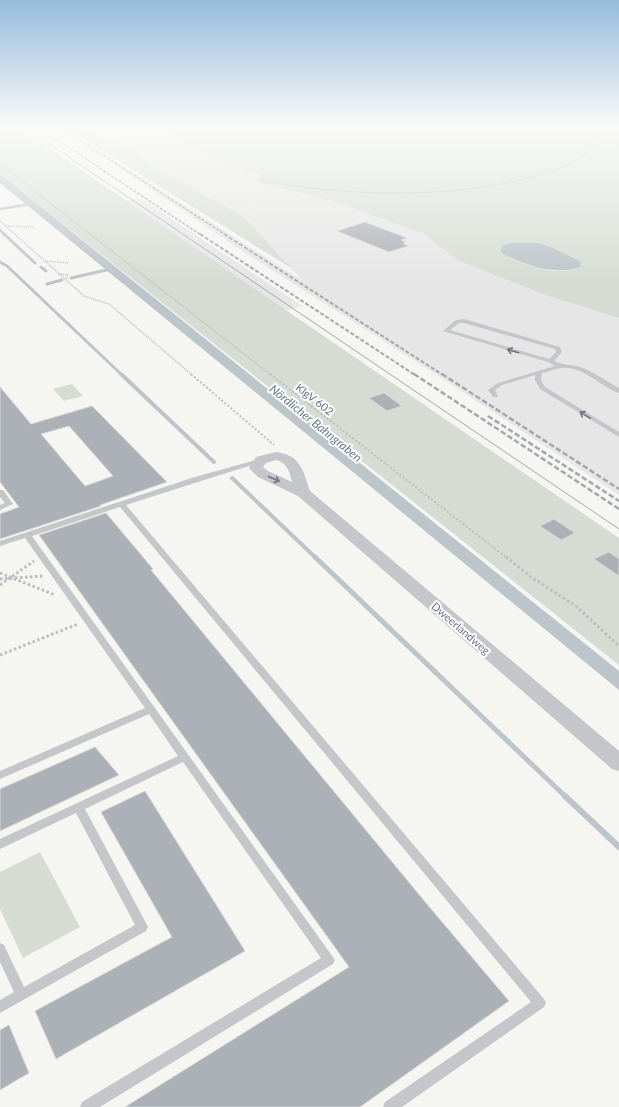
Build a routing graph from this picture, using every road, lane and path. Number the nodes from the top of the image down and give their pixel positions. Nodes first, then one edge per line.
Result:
1 (18, 178) edge
2 (531, 178) edge
3 (257, 180) dead end
4 (0, 222) edge
5 (6, 226) junction
6 (33, 227) dead end
7 (44, 261) junction
8 (69, 263) dead end
9 (59, 274) junction
10 (66, 280) junction
11 (550, 362) junction
12 (560, 366) junction
13 (539, 372) junction
14 (619, 391) edge
15 (495, 396) dead end
16 (619, 435) edge
17 (282, 457) junction
18 (260, 460) junction
19 (0, 492) edge
20 (303, 493) junction
21 (121, 504) junction
22 (0, 508) edge
23 (27, 535) junction
24 (0, 544) edge
25 (42, 556) junction
26 (0, 572) edge
27 (56, 576) junction
28 (0, 578) edge
29 (12, 578) junction
30 (0, 585) edge
31 (76, 604) junction
32 (88, 620) junction
33 (619, 646) edge
34 (0, 654) edge
35 (151, 709) junction
36 (185, 757) junction
37 (619, 763) edge
38 (0, 775) edge
39 (78, 807) junction
40 (0, 844) edge
41 (0, 949) edge
42 (22, 995) junction
43 (0, 1007) edge
44 (87, 1107) edge
45 (390, 1107) edge

1 - 33 path, KlgV 602
2 - 3 path
4 - 5 path
5 - 6 path
5 - 7 path
7 - 8 path
7 - 9 path
9 - 10 path
9 - 10 path
10 - 17 path
11 -> 11 lane
11 - 12 lane
12 - 13 lane
12 - 14 lane
13 - 15 lane
16 -> 13 lane
17 - 18 street
17 - 20 street
18 -> 20 street, Dweerlandweg
18 - 21 lane
19 - 22 lane
20 - 37 street, Dweerlandweg
21 - 23 lane
21 - 45 lane
23 - 24 lane
23 - 25 lane
25 - 27 lane
25 - 29 path
26 - 29 path
27 - 29 path
27 - 31 lane
28 - 29 path
29 - 30 path
29 - 31 path
31 - 32 lane
32 - 34 path
32 - 35 lane
35 - 36 lane
35 - 38 lane
36 - 39 lane
36 - 44 lane
39 - 40 lane
39 - 42 lane
41 - 42 lane
42 - 43 lane

